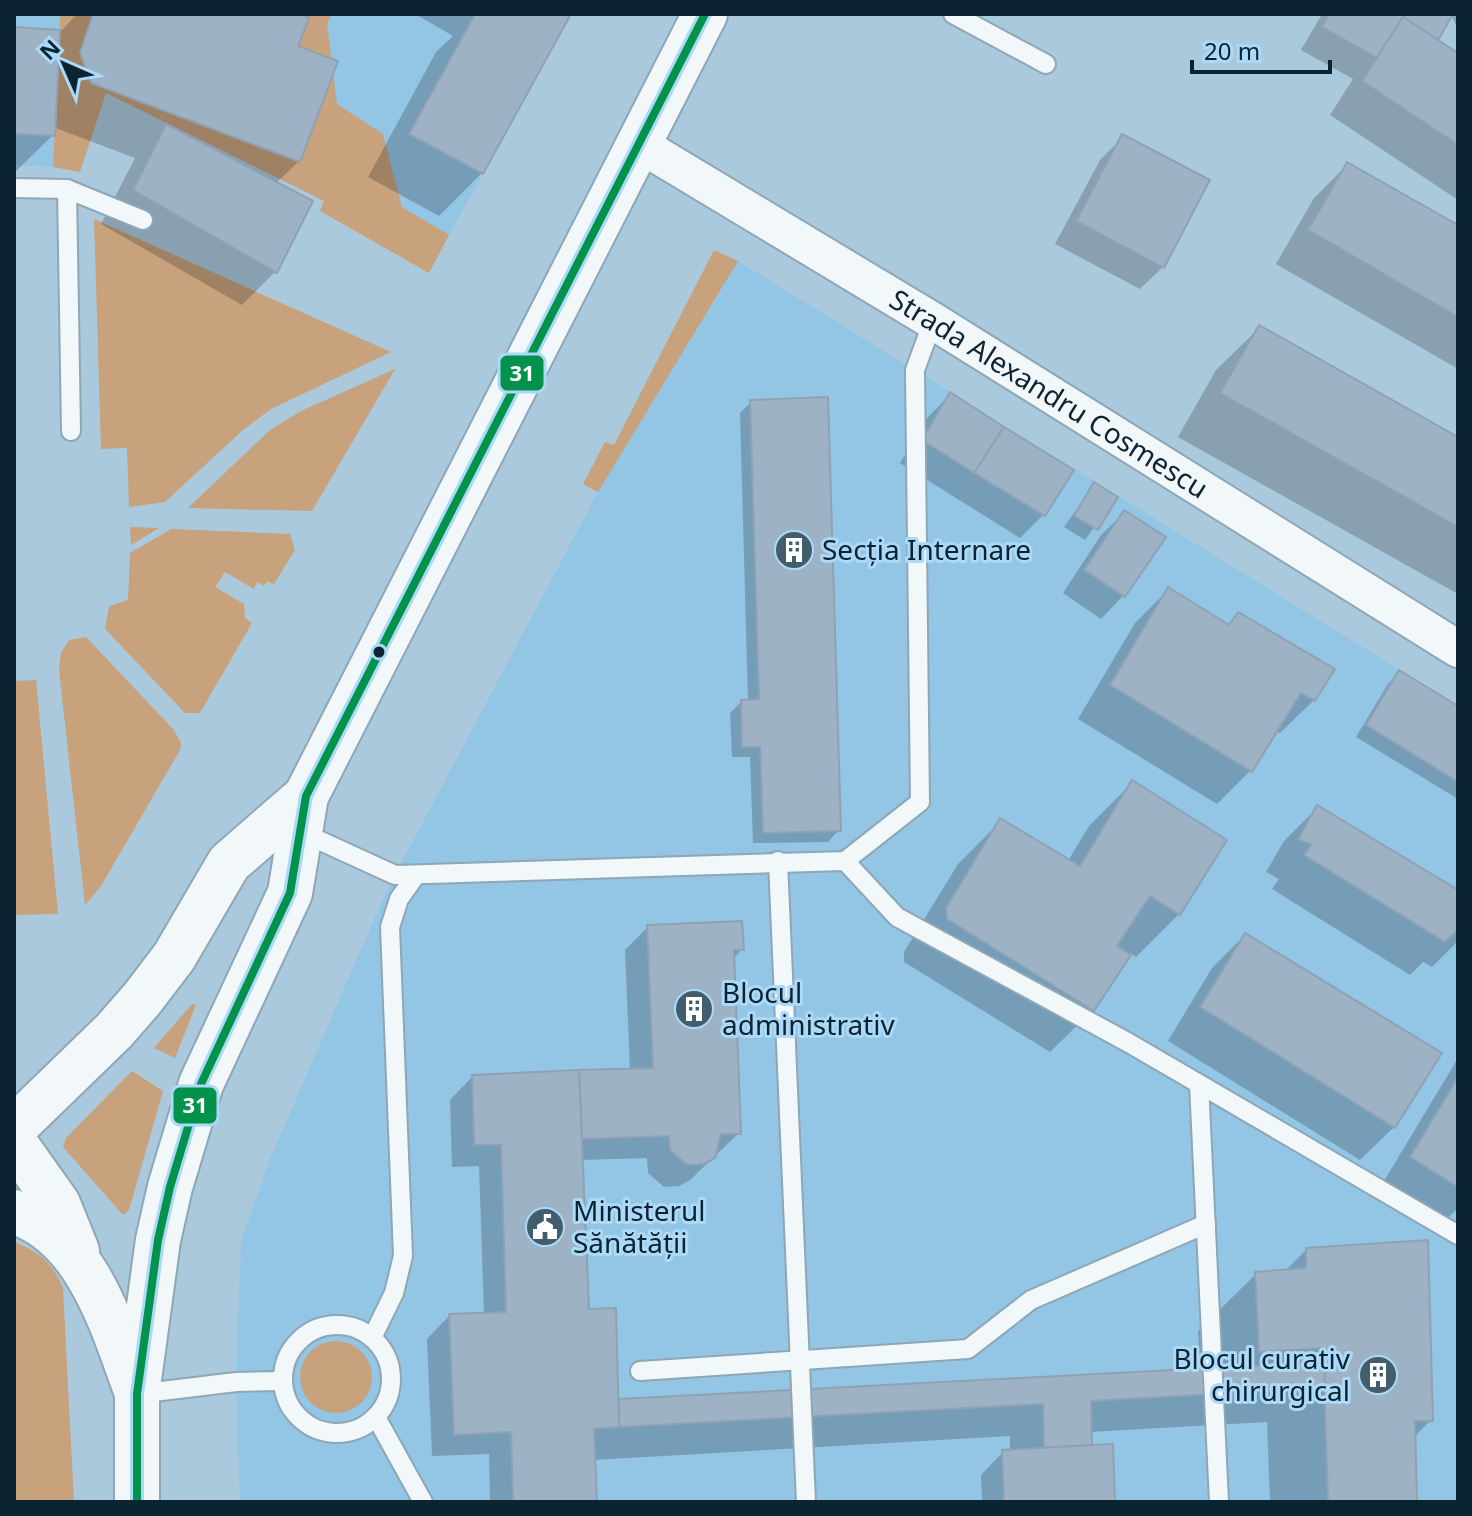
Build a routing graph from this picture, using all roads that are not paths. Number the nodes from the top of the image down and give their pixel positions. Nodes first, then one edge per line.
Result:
1 (705, 14) edge
2 (953, 14) edge
3 (1046, 64) dead end
4 (639, 144) junction
5 (14, 188) edge
6 (67, 189) junction
7 (143, 220) dead end
8 (933, 321) junction
9 (71, 431) dead end
10 (1458, 649) edge
11 (304, 814) junction
12 (778, 861) junction
13 (845, 861) junction
14 (416, 875) junction
15 (1199, 1084) junction
16 (14, 1128) edge
17 (14, 1142) edge
18 (14, 1212) edge
19 (1206, 1224) junction
20 (1458, 1235) edge
21 (84, 1268) junction
22 (372, 1338) junction
23 (800, 1361) junction
24 (640, 1371) dead end
25 (283, 1381) junction
26 (137, 1394) junction
27 (376, 1417) junction
28 (137, 1502) edge
29 (423, 1502) edge
30 (806, 1502) edge
31 (1219, 1502) edge

1 - 4 main road
2 - 3 lane
4 - 8 street, Strada Alexandru Cosmescu
4 - 11 main road
5 - 6 lane
6 - 7 lane
6 - 9 lane
8 - 10 street, Strada Alexandru Cosmescu
8 - 13 lane
11 - 14 lane
11 - 16 main road
11 - 26 main road
12 - 13 lane
12 - 14 lane
12 - 23 lane
13 - 15 lane
14 - 22 lane
15 - 19 lane
15 - 20 lane
17 - 21 main road
18 - 21 main road
19 - 23 lane
19 - 31 lane
21 - 26 main road
22 - 25 lane
22 - 27 lane
23 - 24 lane
23 - 30 lane
25 - 26 lane
25 - 27 lane
26 - 28 main road
27 - 29 lane

